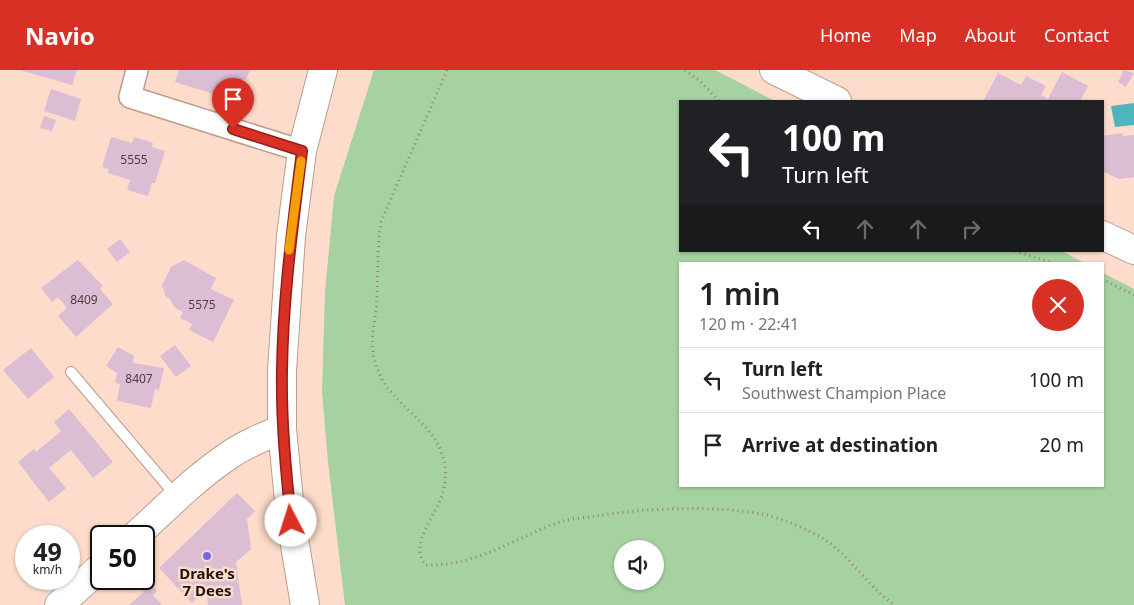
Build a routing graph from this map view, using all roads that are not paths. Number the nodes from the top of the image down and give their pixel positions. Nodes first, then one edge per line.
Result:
1 (137, 70) edge
2 (323, 70) edge
3 (774, 70) edge
4 (835, 100) edge
5 (302, 151) junction
6 (1104, 235) edge
7 (1134, 250) edge
8 (71, 372) dead end
9 (282, 429) junction
10 (178, 498) junction
11 (147, 525) edge
12 (90, 577) edge
13 (59, 605) edge
14 (305, 605) edge

1 - 5 street
2 - 5 main road
3 - 4 main road
5 - 9 main road
6 - 7 main road
8 - 10 lane
9 - 10 main road
9 - 14 main road
10 - 11 main road
12 - 13 main road

